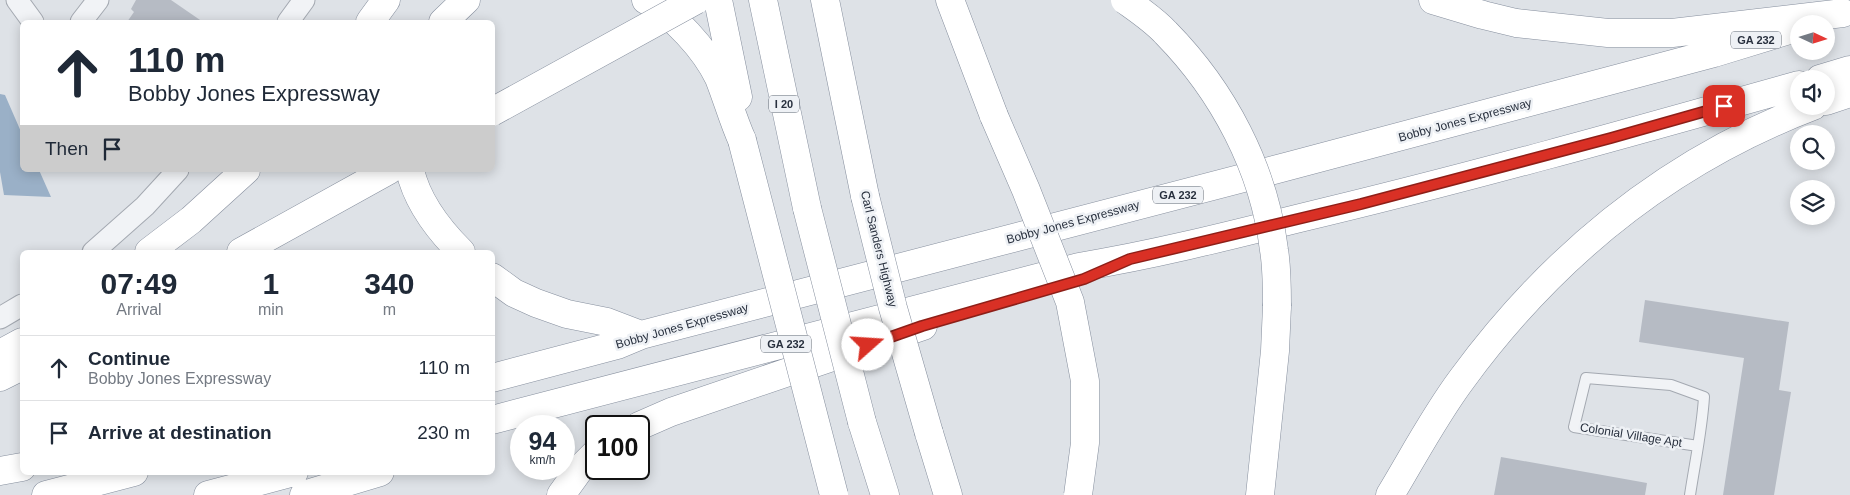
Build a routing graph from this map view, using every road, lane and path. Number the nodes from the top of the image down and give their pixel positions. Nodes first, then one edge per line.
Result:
1 (17, 0) edge
2 (98, 0) edge
3 (304, 0) edge
4 (386, 0) edge
5 (466, 0) edge
6 (646, 0) edge
7 (696, 0) edge
8 (718, 0) edge
9 (763, 0) edge
10 (825, 0) edge
11 (950, 0) edge
12 (1125, 0) edge
13 (1434, 0) edge
14 (1846, 12) edge
15 (32, 20) edge
16 (83, 20) edge
17 (289, 20) edge
18 (371, 20) edge
19 (446, 20) edge
20 (1790, 30) edge
21 (1850, 70) edge
22 (1835, 74) edge
23 (1790, 88) edge
24 (1850, 93) edge
25 (1835, 98) edge
26 (495, 110) edge
27 (1792, 115) edge
28 (742, 140) junction
29 (176, 172) edge
30 (244, 172) edge
31 (385, 172) edge
32 (410, 172) edge
33 (95, 250) edge
34 (152, 250) edge
35 (245, 250) edge
36 (459, 250) edge
37 (1130, 259) junction
38 (495, 279) edge
39 (20, 306) edge
40 (1, 314) edge
41 (641, 336) junction
42 (20, 343) edge
43 (0, 354) edge
44 (20, 367) edge
45 (0, 377) edge
46 (495, 377) edge
47 (575, 399) junction
48 (495, 419) edge
49 (650, 421) edge
50 (495, 431) edge
51 (1698, 446) junction
52 (585, 464) edge
53 (20, 466) edge
54 (0, 471) edge
55 (123, 475) edge
56 (283, 475) edge
57 (370, 475) edge
58 (46, 495) edge
59 (208, 495) edge
60 (304, 495) edge
61 (561, 495) edge
62 (834, 495) edge
63 (885, 495) edge
64 (948, 495) edge
65 (1078, 495) edge
66 (1260, 495) edge
67 (1390, 495) edge
68 (1690, 495) edge

1 - 15 street
2 - 16 street
3 - 17 street
4 - 18 highway
5 - 19 highway
6 - 28 highway
7 - 26 highway, bridge
8 - 28 highway
9 - 63 highway, I 20, bridge
10 - 64 highway, Carl Sanders Highway, bridge
11 - 65 highway, bridge
12 - 66 highway, bridge
13 - 14 highway
20 - 41 highway, Bobby Jones Expressway / GA 232
21 - 22 highway
23 - 37 highway, GA 232
24 - 25 highway
27 - 67 highway
28 - 62 highway, bridge
29 - 33 street
30 - 34 highway
31 - 35 highway
32 - 36 highway
37 - 47 highway, GA 232
37 - 49 highway
38 - 41 highway
39 - 40 street
41 - 46 highway, Bobby Jones Expressway / GA 232
42 - 43 highway
44 - 45 highway
47 - 48 highway, GA 232
47 - 50 highway
51 - 51 lane, Colonial Village Apt
51 - 68 lane, Colonial Village Apt
52 - 61 highway
53 - 54 highway
55 - 58 highway
56 - 59 highway
57 - 60 highway

